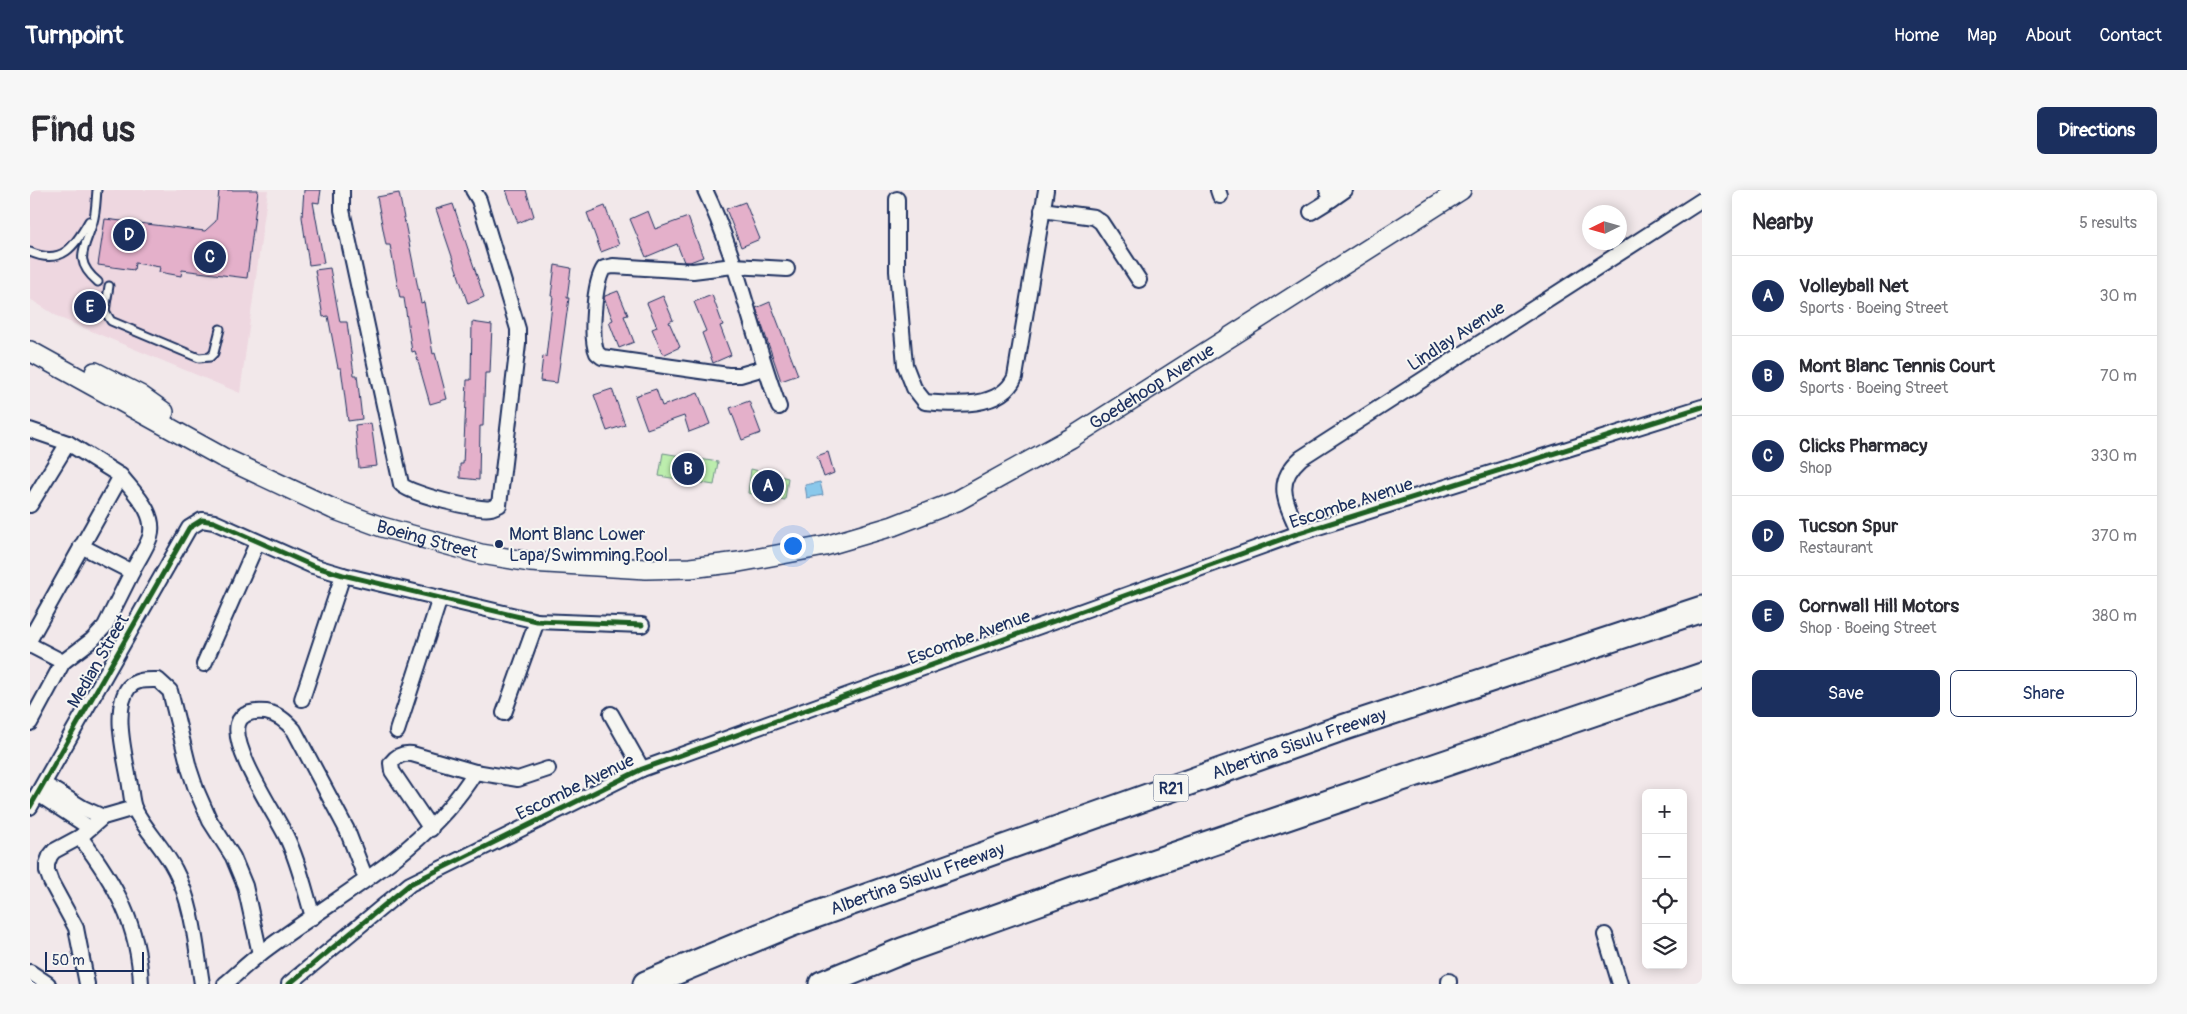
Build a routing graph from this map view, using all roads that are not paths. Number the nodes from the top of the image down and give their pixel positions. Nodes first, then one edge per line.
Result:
1 (97, 190) edge
2 (342, 190) edge
3 (473, 190) edge
4 (705, 190) edge
5 (1046, 190) edge
6 (1345, 190) edge
7 (1461, 190) edge
8 (1329, 194) edge
9 (898, 199) dead end
10 (1702, 200) edge
11 (1042, 210) junction
12 (94, 212) junction
13 (1311, 212) dead end
14 (30, 252) edge
15 (733, 266) junction
16 (787, 269) dead end
17 (1139, 280) dead end
18 (98, 282) dead end
19 (109, 286) dead end
20 (220, 329) dead end
21 (30, 338) edge
22 (30, 351) edge
23 (764, 368) junction
24 (779, 407) dead end
25 (1702, 407) edge
26 (30, 430) edge
27 (68, 443) junction
28 (222, 457) junction
29 (121, 476) junction
30 (30, 505) edge
31 (1299, 533) junction
32 (257, 542) junction
33 (81, 546) junction
34 (825, 546) joint
35 (132, 572) junction
36 (343, 575) junction
37 (440, 598) junction
38 (1702, 609) edge
39 (537, 621) junction
40 (642, 625) dead end
41 (30, 639) edge
42 (30, 645) edge
43 (63, 662) junction
44 (204, 664) dead end
45 (1702, 676) edge
46 (302, 699) dead end
47 (504, 713) dead end
48 (611, 714) dead end
49 (30, 723) edge
50 (397, 731) dead end
51 (548, 769) dead end
52 (642, 769) junction
53 (474, 772) junction
54 (41, 788) junction
55 (30, 807) edge
56 (134, 808) junction
57 (103, 816) junction
58 (431, 829) junction
59 (85, 832) junction
60 (366, 879) junction
61 (313, 917) junction
62 (1605, 935) dead end
63 (260, 954) junction
64 (30, 972) edge
65 (48, 984) edge
66 (87, 984) edge
67 (141, 984) edge
68 (202, 984) edge
69 (225, 984) edge
70 (289, 984) edge
71 (646, 984) edge
72 (822, 984) edge
73 (1620, 984) edge

1 - 12 lane
2 - 3 street
4 - 15 street
5 - 11 street
6 - 8 street
7 - 34 main road, Goedehoop Avenue
8 - 13 street
9 - 11 street
10 - 31 street, Lindlay Avenue
11 - 17 street
12 - 14 lane
12 - 18 lane
15 - 16 street
15 - 23 street
15 - 23 street
19 - 20 lane
21 - 28 main road, Boeing Street
22 - 28 main road, Boeing Street
23 - 24 street
25 - 31 street, Escombe Avenue
26 - 27 street
27 - 29 street
27 - 30 street
28 - 34 main road, Boeing Street
29 - 33 street
29 - 35 street
31 - 52 street, Escombe Avenue
32 - 36 street
32 - 44 street
32 - 54 street, Median Street
33 - 35 street
33 - 41 street
35 - 43 street
36 - 37 street
36 - 46 street
37 - 39 street
37 - 50 street
38 - 71 highway, Albertina Sisulu Freeway / R21
39 - 40 street
39 - 47 street
42 - 43 street
43 - 49 street
45 - 72 highway
48 - 52 street
51 - 53 street
52 - 70 street, Escombe Avenue
53 - 58 street
53 - 58 street
54 - 55 street, Median Street
54 - 57 street
54 - 59 street
56 - 57 street
56 - 63 street
56 - 68 street
57 - 59 street
58 - 60 street
59 - 66 street
59 - 67 street
60 - 61 street
60 - 61 street
61 - 63 street
62 - 73 street
63 - 69 street
64 - 65 street

